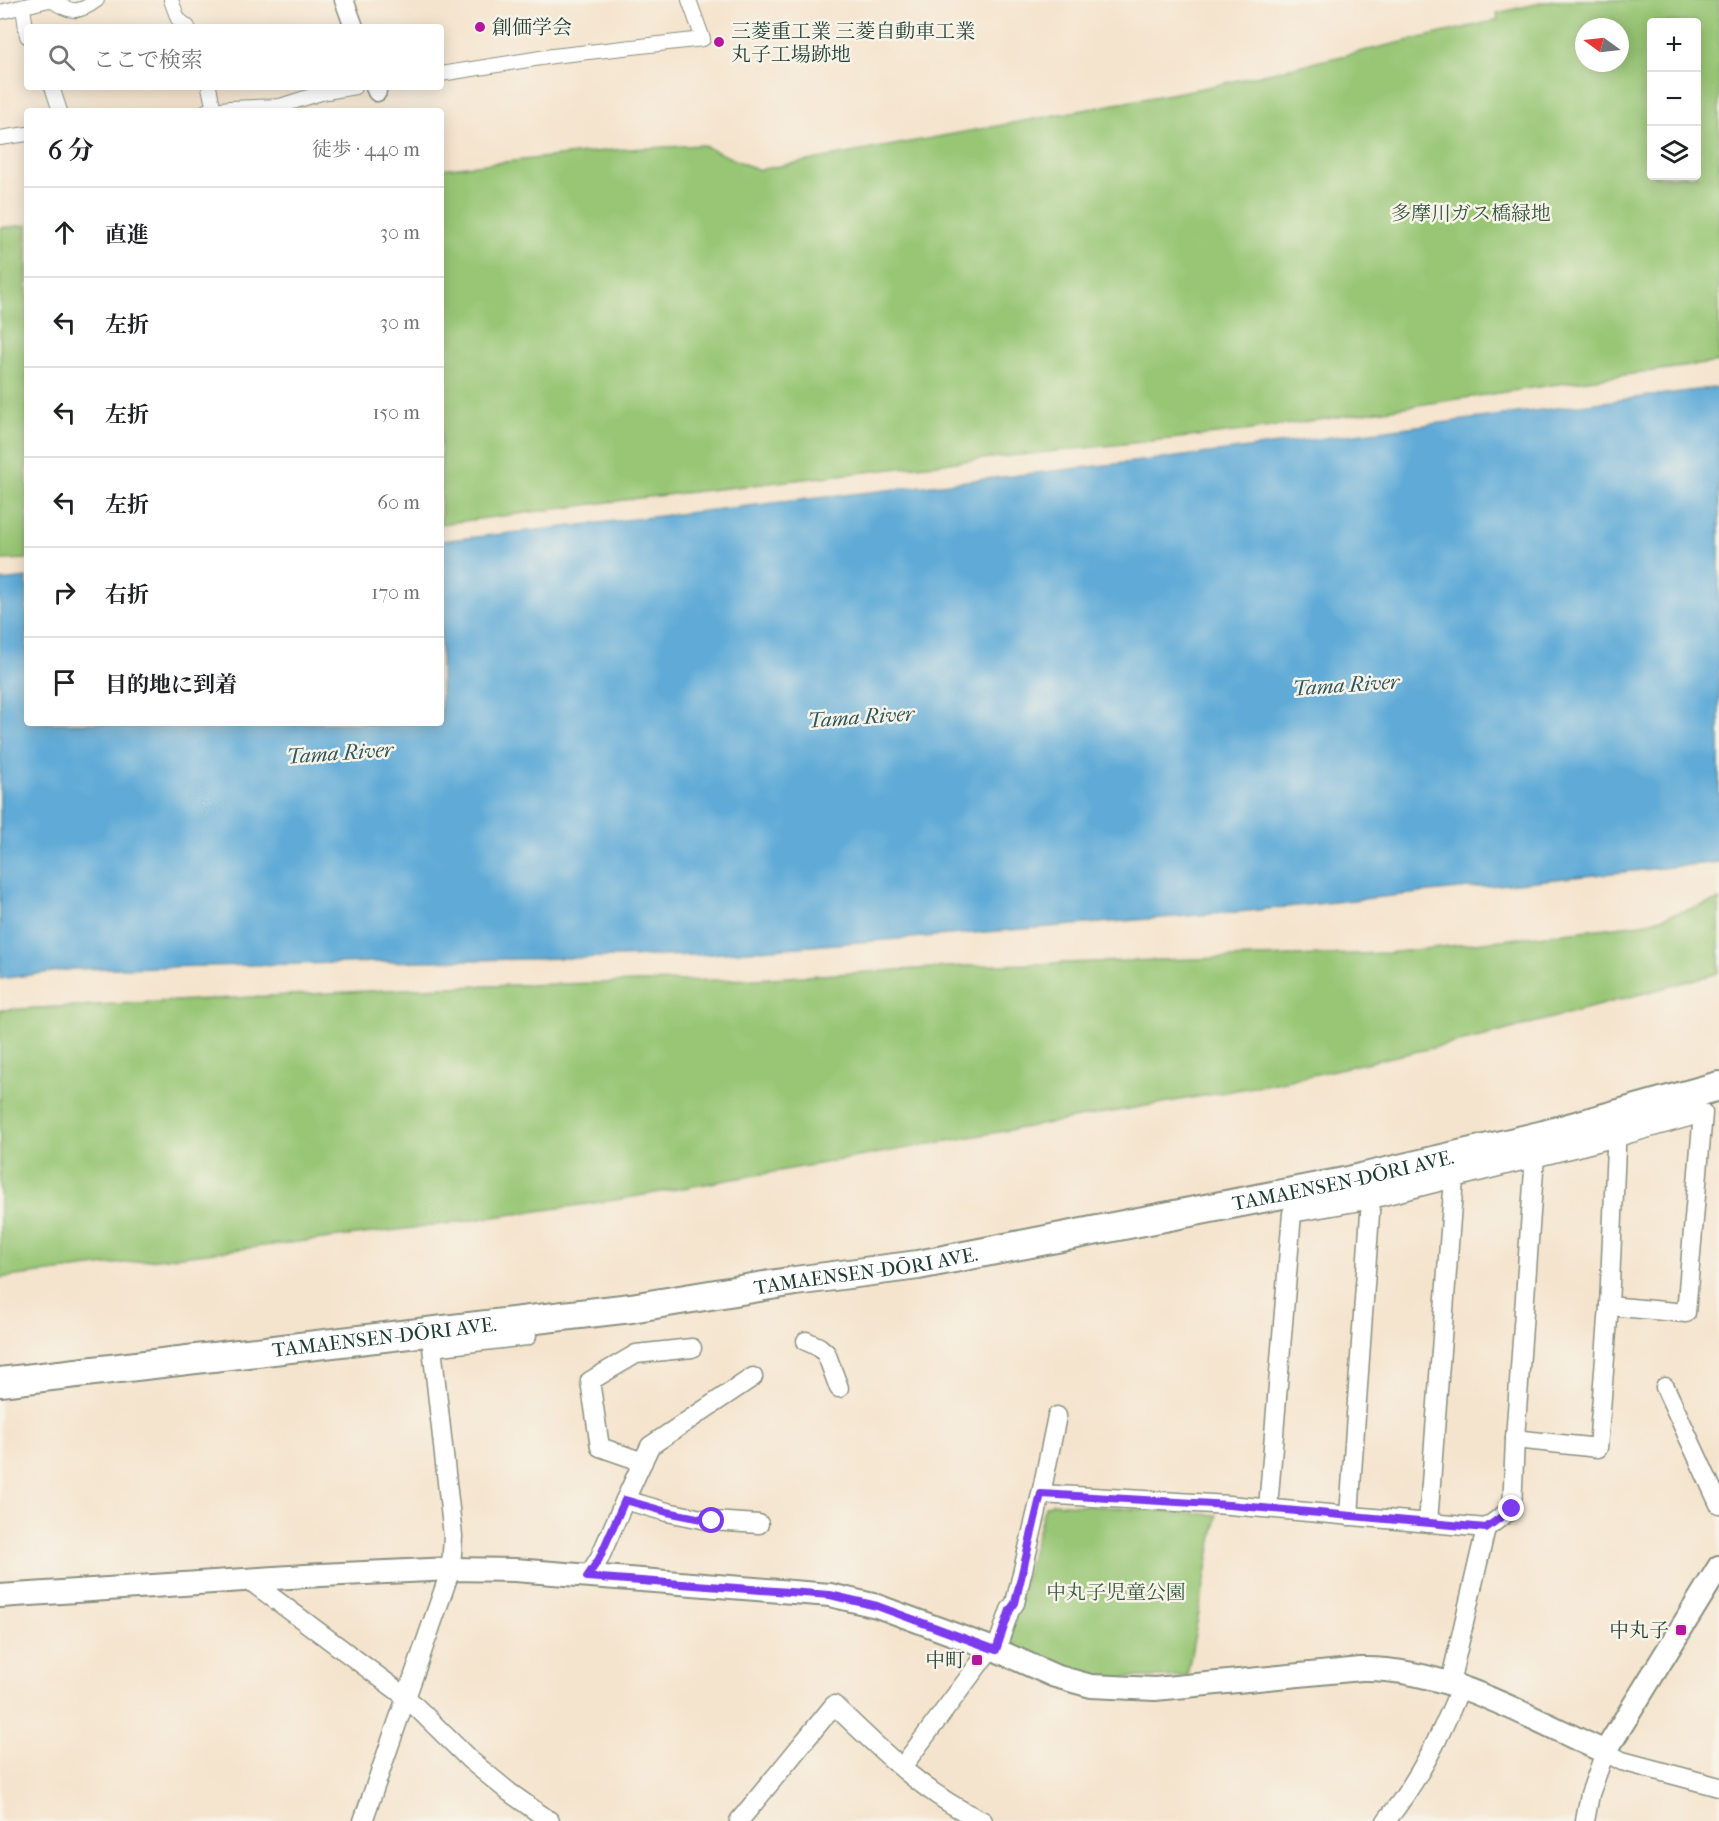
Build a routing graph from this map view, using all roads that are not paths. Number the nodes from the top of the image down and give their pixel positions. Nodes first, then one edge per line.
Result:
1 (50, 0) edge
2 (96, 0) edge
3 (171, 0) edge
4 (345, 0) edge
5 (689, 0) edge
6 (23, 7) junction
7 (0, 12) edge
8 (25, 24) edge
9 (184, 24) edge
10 (353, 24) edge
11 (444, 74) edge
12 (53, 90) edge
13 (209, 90) edge
14 (338, 90) edge
15 (59, 108) edge
16 (210, 108) edge
17 (245, 108) edge
18 (24, 134) edge
19 (0, 138) edge
20 (1719, 1086) edge
21 (1711, 1110) edge
22 (1617, 1126) junction
23 (1535, 1156) junction
24 (1454, 1178) junction
25 (1371, 1199) junction
26 (1610, 1306) junction
27 (527, 1336) dead end
28 (806, 1341) dead end
29 (692, 1348) dead end
30 (753, 1377) dead end
31 (0, 1382) edge
32 (1665, 1387) dead end
33 (839, 1388) dead end
34 (1057, 1416) dead end
35 (1515, 1439) junction
36 (643, 1462) junction
37 (1041, 1494) junction
38 (625, 1500) junction
39 (1719, 1504) edge
40 (1268, 1508) junction
41 (1348, 1515) junction
42 (1428, 1523) junction
43 (759, 1524) dead end
44 (1486, 1528) junction
45 (1719, 1567) edge
46 (451, 1569) junction
47 (587, 1577) junction
48 (249, 1580) junction
49 (0, 1596) edge
50 (994, 1649) junction
51 (1456, 1685) junction
52 (406, 1696) junction
53 (1605, 1752) junction
54 (902, 1767) junction
55 (1719, 1787) edge
56 (363, 1821) edge
57 (550, 1821) edge
58 (739, 1821) edge
59 (983, 1821) edge
60 (1386, 1821) edge
61 (1585, 1821) edge

1 - 2 street
1 - 6 street
3 - 9 street
4 - 10 street
5 - 11 street
6 - 7 street
6 - 8 street
12 - 15 street
13 - 16 street
14 - 17 street
18 - 19 street
20 - 22 main road, TAMAENSEN-DŌRI AVE.
21 - 22 street
21 - 26 street
22 - 23 street
22 - 26 street
22 - 31 main road, TAMAENSEN-DŌRI AVE.
23 - 24 street
23 - 35 street
24 - 25 street
24 - 42 street
25 - 40 street
25 - 41 street
26 - 35 street
27 - 46 street
28 - 33 street
29 - 36 street
30 - 36 street
32 - 39 street
34 - 37 street
35 - 44 street
36 - 38 street
37 - 40 street
37 - 50 street
38 - 43 street
38 - 47 street
40 - 41 street
41 - 42 street
42 - 44 street
44 - 51 street
45 - 53 street
46 - 47 street
46 - 48 street
46 - 52 street
47 - 50 street
48 - 49 street
48 - 52 street
50 - 51 street
50 - 54 street
51 - 53 street
51 - 60 street
52 - 56 street
52 - 57 street
53 - 55 street
53 - 61 street
54 - 58 street
54 - 59 street

